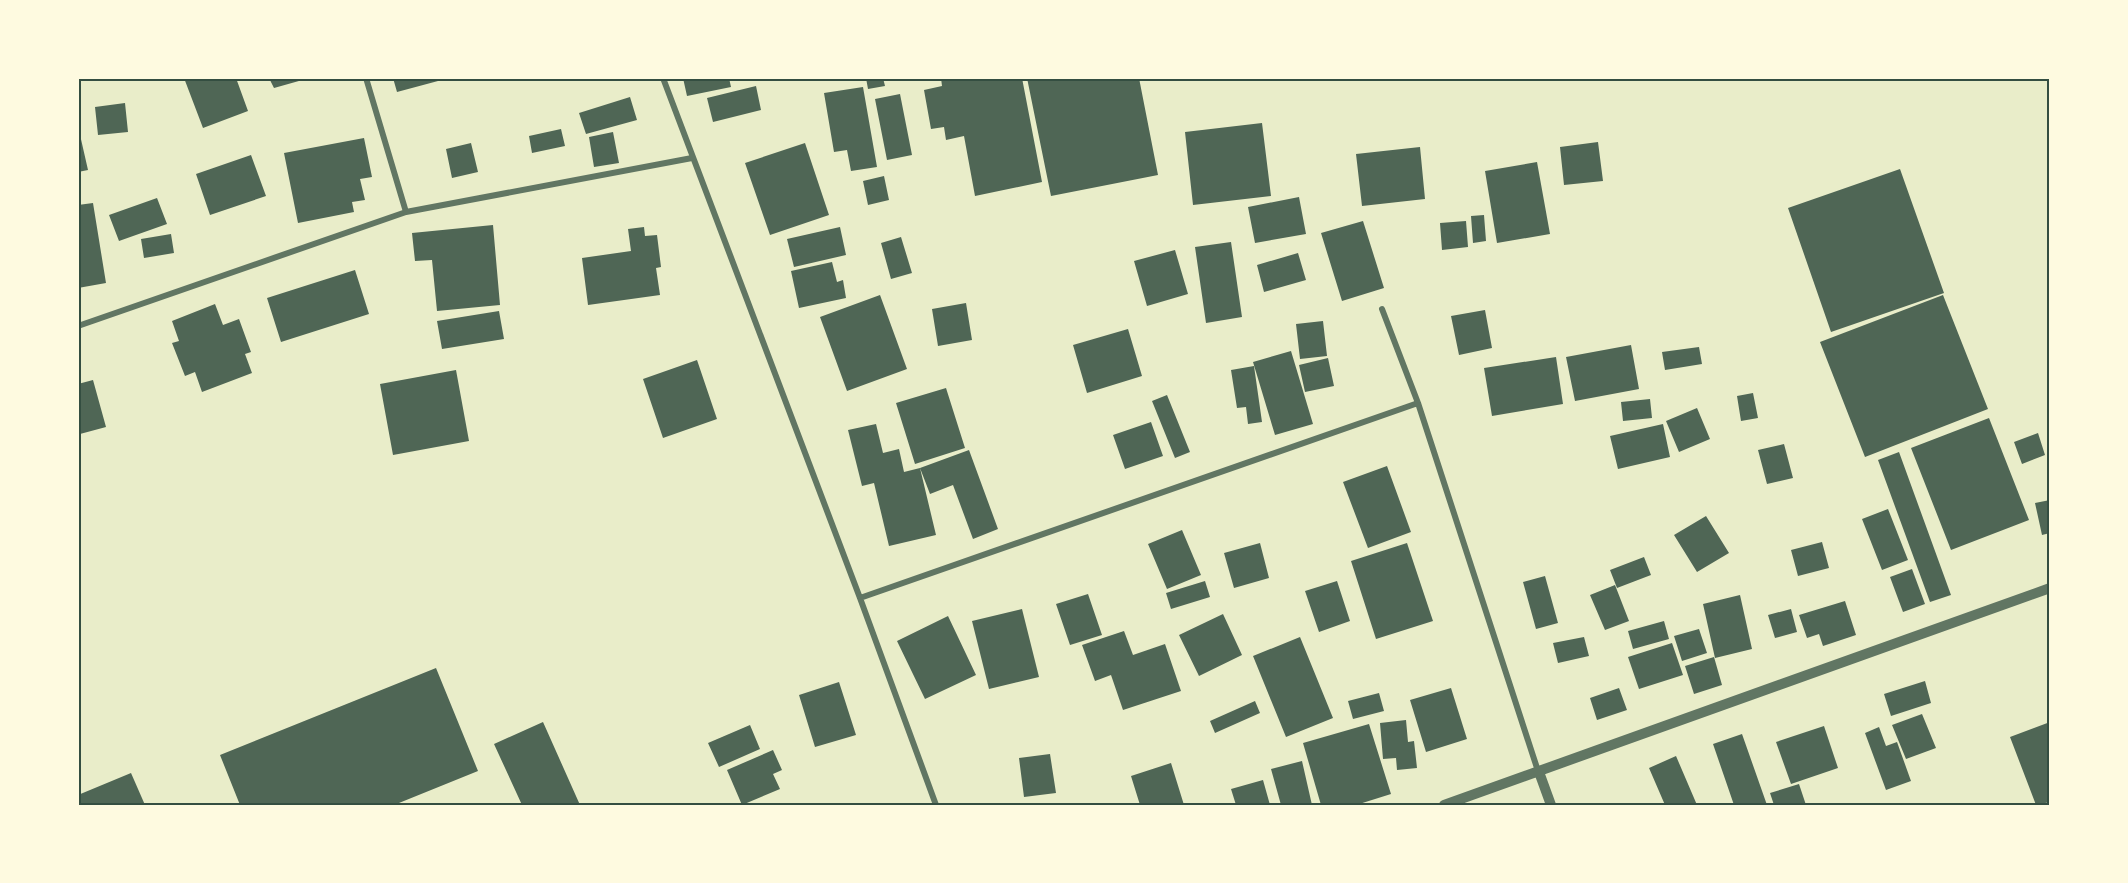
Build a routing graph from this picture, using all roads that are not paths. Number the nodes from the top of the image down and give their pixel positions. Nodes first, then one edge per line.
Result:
1 (366, 78) edge
2 (663, 78) edge
3 (692, 158) junction
4 (406, 212) junction
5 (1382, 309) dead end
6 (78, 326) edge
7 (1418, 404) junction
8 (2050, 588) edge
9 (860, 598) junction
10 (1539, 772) junction
11 (936, 805) edge
12 (1444, 805) edge
13 (1551, 805) edge

1 - 4 street
2 - 3 street
3 - 4 street
3 - 9 street
4 - 6 street
5 - 7 street
7 - 9 street
7 - 10 street
8 - 10 street
9 - 11 street
10 - 12 street
10 - 13 street

